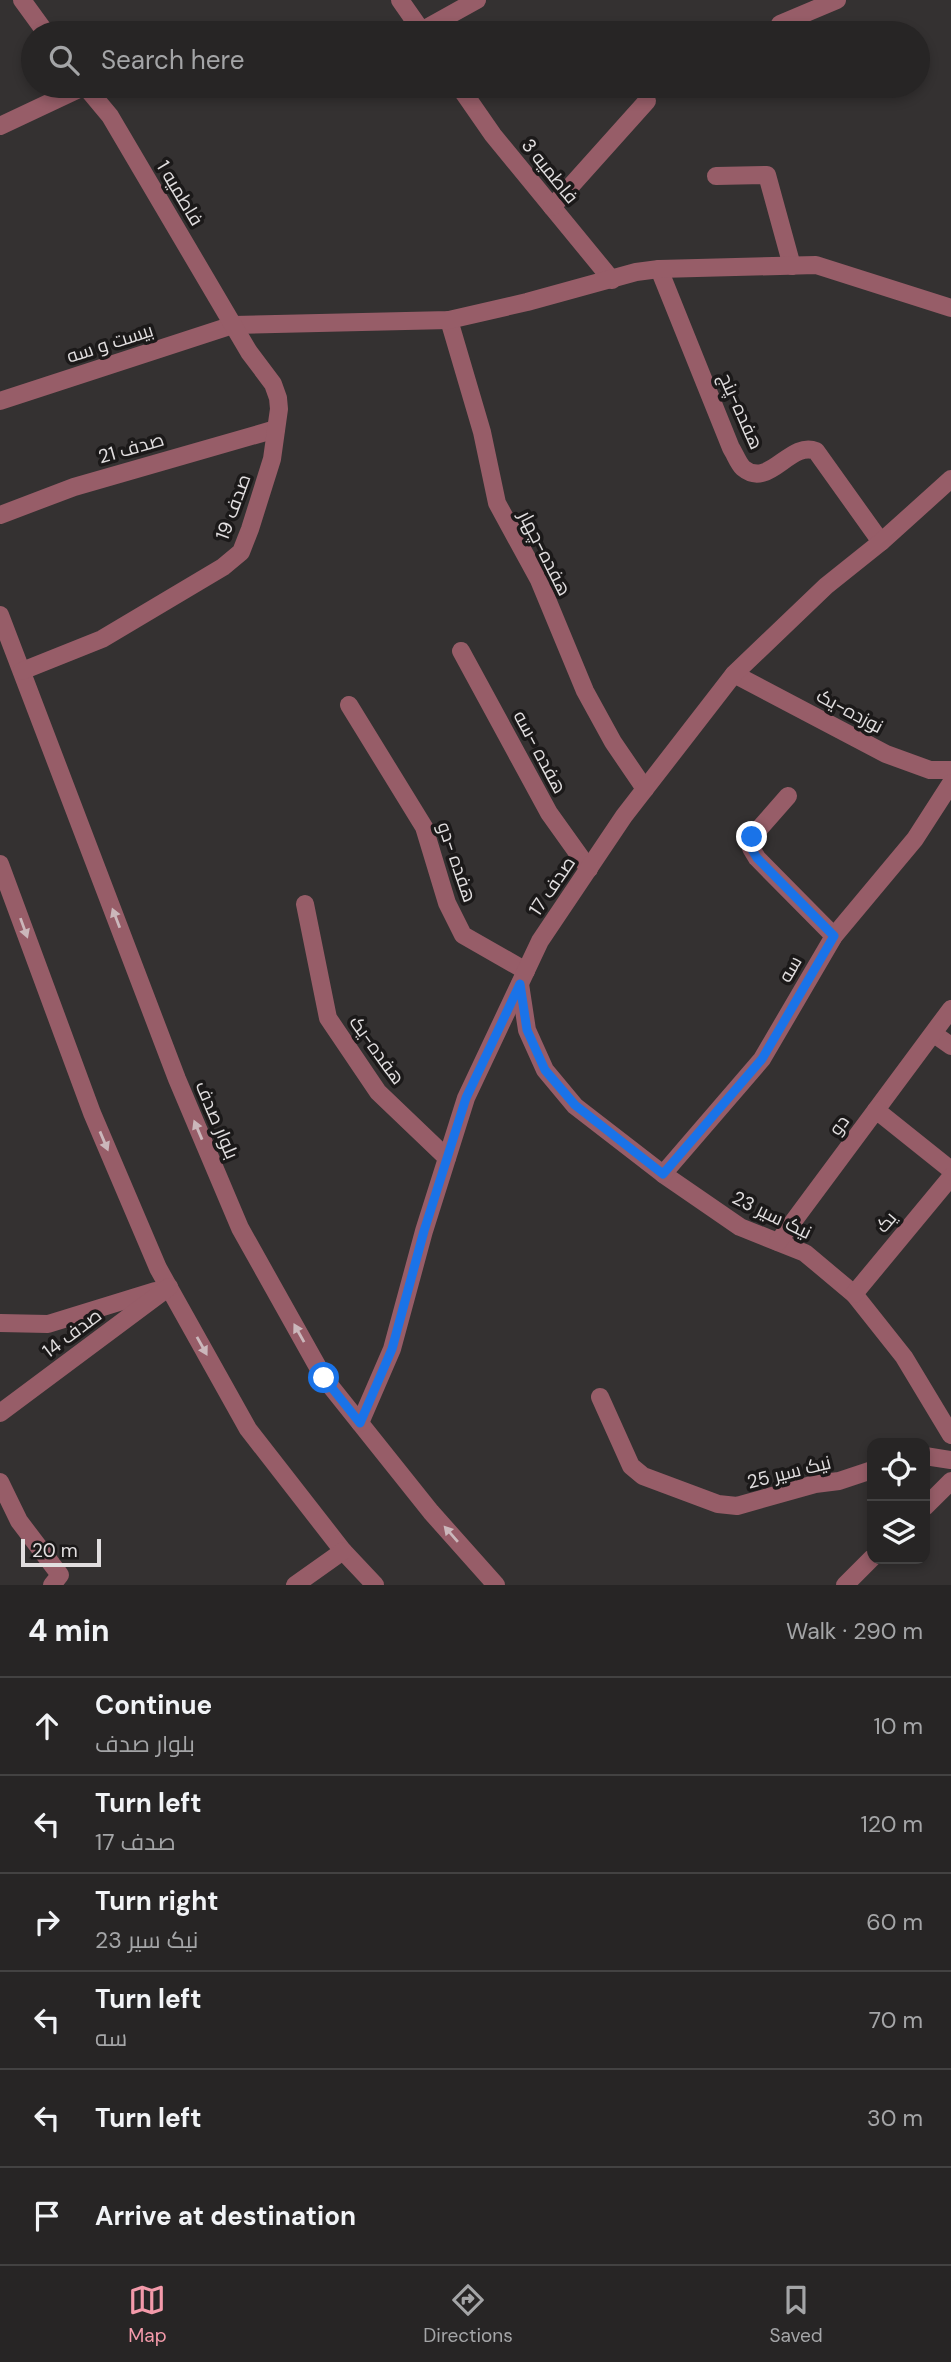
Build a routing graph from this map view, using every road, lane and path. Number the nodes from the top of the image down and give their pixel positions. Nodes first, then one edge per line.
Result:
1 (22, 0) edge
2 (400, 0) edge
3 (477, 0) edge
4 (837, 0) edge
5 (37, 21) edge
6 (414, 21) edge
7 (441, 21) edge
8 (787, 21) edge
9 (60, 98) edge
10 (95, 98) edge
11 (467, 98) edge
12 (647, 101) dead end
13 (0, 126) edge
14 (716, 176) dead end
15 (552, 207) junction
16 (792, 266) junction
17 (659, 269) junction
18 (612, 280) junction
19 (951, 308) edge
20 (449, 320) junction
21 (233, 325) junction
22 (0, 401) edge
23 (276, 429) junction
24 (951, 479) edge
25 (0, 515) edge
26 (881, 542) junction
27 (0, 615) edge
28 (461, 651) dead end
29 (22, 671) junction
30 (734, 674) junction
31 (349, 705) dead end
32 (951, 770) edge
33 (951, 783) edge
34 (645, 789) junction
35 (788, 796) dead end
36 (0, 864) edge
37 (589, 869) junction
38 (305, 904) dead end
39 (834, 936) junction
40 (523, 978) junction
41 (951, 1009) edge
42 (934, 1034) junction
43 (951, 1046) edge
44 (876, 1110) junction
45 (447, 1158) junction
46 (951, 1170) edge
47 (663, 1174) junction
48 (951, 1177) edge
49 (778, 1242) junction
50 (169, 1287) junction
51 (854, 1294) junction
52 (0, 1323) edge
53 (600, 1397) dead end
54 (0, 1413) edge
55 (360, 1423) junction
56 (951, 1435) edge
57 (930, 1457) edge
58 (951, 1460) edge
59 (867, 1472) edge
60 (951, 1481) edge
61 (0, 1482) edge
62 (930, 1502) edge
63 (343, 1551) junction
64 (867, 1563) edge
65 (60, 1581) edge
66 (295, 1585) edge
67 (375, 1585) edge
68 (496, 1585) edge
69 (845, 1585) edge

1 - 5 street
2 - 6 street
3 - 7 street
4 - 8 street
9 - 13 street
10 - 21 street, فاطمیه 1
11 - 15 street, فاطمیه 3
12 - 15 street
14 - 16 street
15 - 18 street, فاطمیه 3
16 - 17 street, بیست و سه
16 - 19 street, بیست و سه
17 - 18 street, بیست و سه
17 - 26 street, هفده-پنج
18 - 20 street, بیست و سه
20 - 21 street, بیست و سه
20 - 34 street, هفده-چهار
21 - 22 street, بیست و سه
21 - 23 street, صدف 19
23 - 25 street, صدف 21
23 - 29 street, صدف 19
24 - 26 street, صدف 17
26 - 30 street, صدف 17
27 - 29 street, بلوار صدف
28 - 37 street, هفده -سه
55 -> 29 street, بلوار صدف
30 - 32 street, نوزده-یک
30 - 34 street, صدف 17
31 - 40 street, هفده -دو
33 - 39 street, سه
34 - 37 street, صدف 17
35 - 39 street
36 -> 50 street
37 - 40 street, صدف 17
38 - 45 street, هفده-یک
39 - 47 street, سه
40 - 45 street, صدف 17
40 - 47 street, نیک سیر 23
41 - 42 street
42 - 43 street
42 - 44 street
44 - 46 street, دو
44 - 49 street, دو
45 - 55 street, صدف 17
47 - 49 street, نیک سیر 23
48 - 51 street, یک
49 - 51 street, نیک سیر 23
50 - 52 street
50 - 54 street, صدف 14
50 -> 63 street
51 - 56 street, نیک سیر 23
53 - 59 street, نیک سیر 25
68 -> 55 street, بلوار صدف
57 - 58 street
60 - 62 street
61 - 65 street
63 - 66 street
63 - 67 street
64 - 69 street

